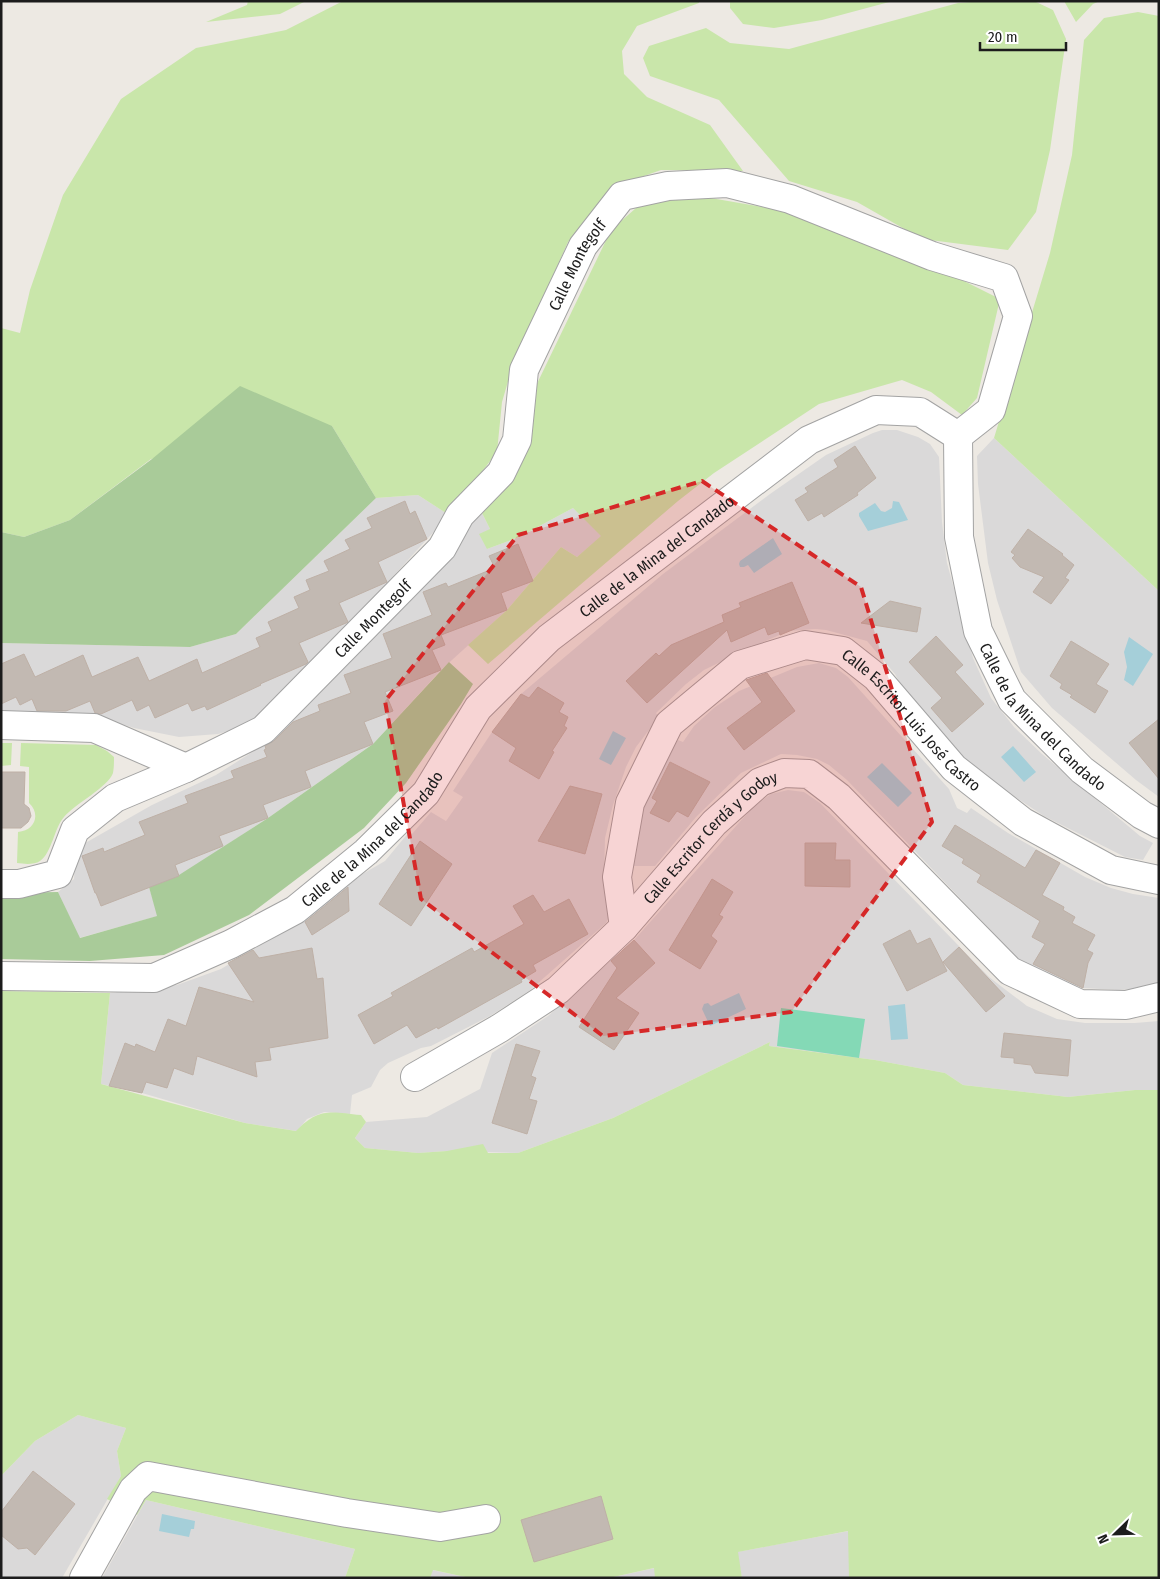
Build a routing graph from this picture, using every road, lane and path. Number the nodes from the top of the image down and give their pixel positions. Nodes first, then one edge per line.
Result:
1 (958, 436) junction
2 (1, 725) edge
3 (186, 768) junction
4 (1159, 824) edge
5 (1159, 880) edge
6 (1, 884) edge
7 (624, 927) junction
8 (1, 976) edge
9 (1159, 997) edge
10 (415, 1077) dead end
11 (486, 1519) dead end
12 (84, 1578) edge

1 - 3 street, Calle Montegolf
1 - 4 street, Calle de la Mina del Candado
1 - 8 street, Calle de la Mina del Candado
2 - 3 street
3 - 6 street, Calle Montegolf
5 - 7 street, Calle Escritor Luis José Castro
7 - 9 street, Calle Escritor Cerdá y Godoy
7 - 10 street, Calle Escritor Cerdá y Godoy
11 - 12 street

